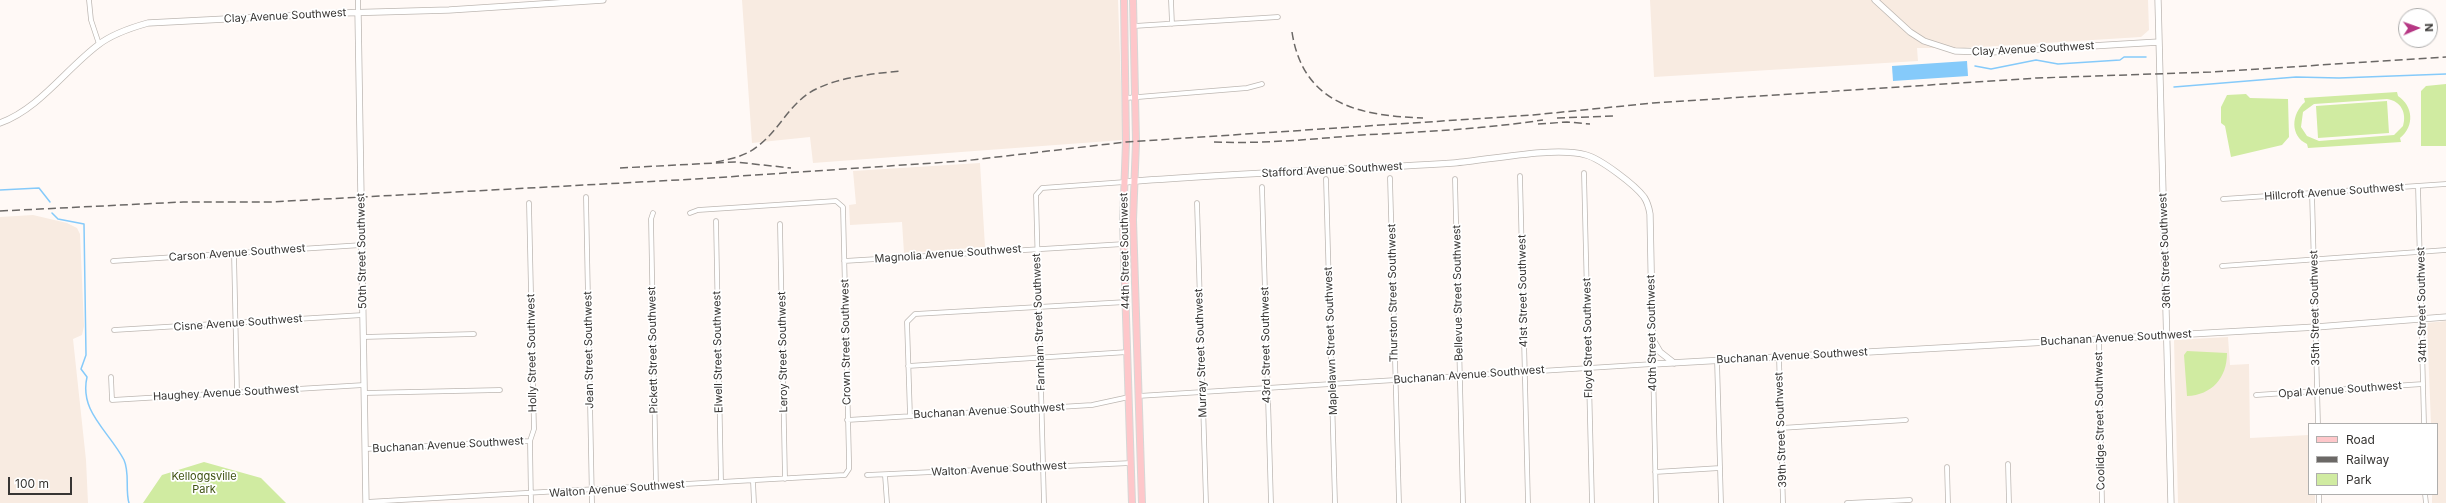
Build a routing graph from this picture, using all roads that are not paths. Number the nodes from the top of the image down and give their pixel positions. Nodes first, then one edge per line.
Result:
1 (89, 0) edge
2 (358, 0) edge
3 (603, 0) edge
4 (1124, 0) edge
5 (1133, 0) edge
6 (1171, 0) edge
7 (1876, 0) edge
8 (2158, 0) edge
9 (358, 12) junction
10 (1278, 17) dead end
11 (1172, 24) junction
12 (1134, 26) junction
13 (2159, 42) junction
14 (99, 44) junction
15 (1262, 84) dead end
16 (1136, 97) junction
17 (1126, 98) junction
18 (0, 123) edge
19 (1584, 173) dead end
20 (1520, 176) dead end
21 (1619, 177) joint
22 (1390, 178) dead end
23 (1455, 178) dead end
24 (1326, 179) dead end
25 (1134, 181) junction
26 (1125, 182) junction
27 (2446, 184) edge
28 (2418, 186) junction
29 (1262, 187) dead end
30 (1039, 191) joint
31 (2312, 193) junction
32 (586, 198) dead end
33 (2223, 200) dead end
34 (529, 203) dead end
35 (1197, 203) dead end
36 (653, 213) dead end
37 (690, 213) dead end
38 (716, 221) dead end
39 (780, 224) dead end
40 (1124, 244) junction
41 (362, 245) junction
42 (1036, 248) junction
43 (2446, 250) edge
44 (2421, 252) junction
45 (234, 253) junction
46 (2314, 259) junction
47 (113, 261) dead end
48 (844, 261) junction
49 (2222, 266) dead end
50 (1126, 302) junction
51 (1038, 306) junction
52 (363, 315) junction
53 (2446, 317) edge
54 (2422, 319) junction
55 (1127, 322) junction
56 (235, 323) junction
57 (2316, 327) junction
58 (114, 330) dead end
59 (474, 334) dead end
60 (2167, 335) junction
61 (364, 337) junction
62 (1652, 339) junction
63 (2099, 340) junction
64 (1137, 344) junction
65 (1128, 352) junction
66 (1779, 356) junction
67 (1040, 357) junction
68 (1718, 360) junction
69 (1674, 363) junction
70 (1653, 364) junction
71 (908, 366) junction
72 (1589, 368) junction
73 (1525, 372) junction
74 (1460, 376) junction
75 (111, 377) dead end
76 (1396, 380) junction
77 (1332, 384) junction
78 (2423, 384) junction
79 (364, 385) junction
80 (1267, 388) junction
81 (500, 390) dead end
82 (2317, 391) junction
83 (1202, 392) junction
84 (237, 393) junction
85 (364, 394) junction
86 (2256, 395) dead end
87 (1138, 396) junction
88 (1129, 397) junction
89 (1041, 407) junction
90 (910, 416) junction
91 (847, 420) junction
92 (1906, 420) dead end
93 (2318, 423) edge
94 (2424, 423) edge
95 (1781, 428) junction
96 (530, 441) junction
97 (365, 449) junction
98 (1130, 463) junction
99 (2008, 464) dead end
100 (1043, 467) junction
101 (1947, 467) dead end
102 (1720, 468) junction
103 (1655, 472) junction
104 (886, 474) junction
105 (867, 475) dead end
106 (844, 476) joint
107 (785, 479) junction
108 (754, 481) junction
109 (720, 482) junction
110 (656, 486) junction
111 (1131, 489) junction
112 (592, 490) junction
113 (531, 494) junction
114 (1910, 500) dead end
115 (366, 502) edge
116 (1142, 502) edge
117 (531, 503) edge
118 (592, 503) edge
119 (754, 503) edge
120 (887, 503) edge
121 (1044, 503) edge
122 (1132, 503) edge
123 (1206, 503) edge
124 (1271, 503) edge
125 (1335, 503) edge
126 (1399, 503) edge
127 (1463, 503) edge
128 (1528, 503) edge
129 (1592, 503) edge
130 (1656, 503) edge
131 (1721, 503) edge
132 (1783, 503) edge
133 (1847, 503) edge
134 (1948, 503) edge
135 (2009, 503) edge
136 (2102, 503) edge
137 (2171, 503) edge

1 - 14 street
2 - 9 street, 50th Street Southwest
3 - 9 street, Clay Avenue Southwest
4 - 17 main road, 44th Street Southwest
5 - 12 main road, 44th Street Southwest
6 - 11 street
7 - 13 street, Clay Avenue Southwest
8 - 13 street, 36th Street Southwest
9 - 14 street, Clay Avenue Southwest
9 - 41 street, 50th Street Southwest
10 - 11 street
11 - 12 street
12 - 16 main road, 44th Street Southwest
13 - 60 street, 36th Street Southwest
14 - 18 street, Clay Avenue Southwest
15 - 16 street
16 - 17 street
16 - 25 main road, 44th Street Southwest
17 - 26 main road, 44th Street Southwest
19 - 72 street, Floyd Street Southwest
20 - 73 street, 41st Street Southwest
21 - 25 street, Stafford Avenue Southwest
21 - 62 street, 40th Street Southwest
22 - 76 street, Thurston Street Southwest
23 - 74 street, Bellevue Street Southwest
24 - 77 street, Maplelawn Street Southwest
25 - 26 street, Stafford Avenue Southwest
25 - 64 main road, 44th Street Southwest
26 - 30 street, Stafford Avenue Southwest
26 - 40 main road, 44th Street Southwest
27 - 28 street, Hillcroft Avenue Southwest
28 - 31 street, Hillcroft Avenue Southwest
28 - 44 street, 34th Street Southwest
29 - 80 street, 43rd Street Southwest
30 - 42 street, Farnham Street Southwest
31 - 33 street, Hillcroft Avenue Southwest
31 - 46 street, 35th Street Southwest
32 - 112 street, Jean Street Southwest
34 - 96 street, Holly Street Southwest
35 - 83 street, Murray Street Southwest
36 - 110 street, Pickett Street Southwest
37 - 48 street, Crown Street Southwest
38 - 109 street, Elwell Street Southwest
39 - 107 street, Leroy Street Southwest
40 - 42 street, Magnolia Avenue Southwest
40 - 50 main road, 44th Street Southwest
41 - 45 street, Carson Avenue Southwest
41 - 52 street, 50th Street Southwest
42 - 48 street, Magnolia Avenue Southwest
42 - 51 street, Farnham Street Southwest
43 - 44 street
44 - 46 street
44 - 54 street, 34th Street Southwest
45 - 47 street, Carson Avenue Southwest
45 - 56 street
46 - 49 street
46 - 57 street, 35th Street Southwest
48 - 91 street, Crown Street Southwest
50 - 51 street
50 - 55 main road, 44th Street Southwest
51 - 67 street, Farnham Street Southwest
51 - 71 street
52 - 56 street, Cisne Avenue Southwest
52 - 61 street, 50th Street Southwest
53 - 54 street, Buchanan Avenue Southwest
54 - 57 street, Buchanan Avenue Southwest
54 - 78 street, 34th Street Southwest
55 - 64 main road
55 - 65 main road, 44th Street Southwest
56 - 58 street, Cisne Avenue Southwest
56 - 84 street
57 - 60 street, Buchanan Avenue Southwest
57 - 82 street, 35th Street Southwest
59 - 61 street
60 - 63 street, Buchanan Avenue Southwest
60 - 137 street, 36th Street Southwest
61 - 79 street, 50th Street Southwest
62 - 69 street
62 - 70 street, 40th Street Southwest
63 - 66 street, Buchanan Avenue Southwest
63 - 136 street, Coolidge Street Southwest
64 - 87 main road, 44th Street Southwest
65 - 67 street
65 - 88 main road, 44th Street Southwest
66 - 68 street, Buchanan Avenue Southwest
66 - 95 street, 39th Street Southwest
67 - 71 street
67 - 89 street, Farnham Street Southwest
68 - 69 street, Buchanan Avenue Southwest
68 - 102 street
69 - 70 street, Buchanan Avenue Southwest
70 - 72 street, Buchanan Avenue Southwest
70 - 103 street, 40th Street Southwest
71 - 90 street
72 - 73 street, Buchanan Avenue Southwest
72 - 129 street, Floyd Street Southwest
73 - 74 street, Buchanan Avenue Southwest
73 - 128 street, 41st Street Southwest
74 - 76 street, Buchanan Avenue Southwest
74 - 127 street, Bellevue Street Southwest
75 - 84 street, Haughey Avenue Southwest
76 - 77 street, Buchanan Avenue Southwest
76 - 126 street, Thurston Street Southwest
77 - 80 street, Buchanan Avenue Southwest
77 - 125 street, Maplelawn Street Southwest
78 - 82 street, Opal Avenue Southwest
78 - 94 street, 34th Street Southwest
79 - 84 street, Haughey Avenue Southwest
79 - 85 street, 50th Street Southwest
80 - 83 street, Buchanan Avenue Southwest
80 - 124 street, 43rd Street Southwest
81 - 85 street
82 - 86 street, Opal Avenue Southwest
82 - 93 street, 35th Street Southwest
83 - 87 street, Buchanan Avenue Southwest
83 - 123 street, Murray Street Southwest
85 - 97 street, 50th Street Southwest
87 - 116 main road, 44th Street Southwest
88 - 89 street, Buchanan Avenue Southwest
88 - 98 main road, 44th Street Southwest
89 - 90 street, Buchanan Avenue Southwest
89 - 100 street, Farnham Street Southwest
90 - 91 street, Buchanan Avenue Southwest
91 - 106 street, Crown Street Southwest
92 - 95 street
95 - 132 street, 39th Street Southwest
96 - 97 street, Buchanan Avenue Southwest
96 - 113 street, Holly Street Southwest
97 - 115 street, 50th Street Southwest
98 - 100 street, Walton Avenue Southwest
98 - 111 main road, 44th Street Southwest
99 - 135 street
100 - 104 street, Walton Avenue Southwest
100 - 121 street, Farnham Street Southwest
101 - 134 street
102 - 103 street
102 - 131 street
103 - 130 street, 40th Street Southwest
104 - 105 street, Walton Avenue Southwest
104 - 120 street
106 - 107 street, Walton Avenue Southwest
107 - 108 street, Walton Avenue Southwest
108 - 109 street, Walton Avenue Southwest
108 - 119 street
109 - 110 street, Walton Avenue Southwest
110 - 112 street, Walton Avenue Southwest
111 - 116 main road
111 - 122 main road, 44th Street Southwest
112 - 113 street, Walton Avenue Southwest
112 - 118 street, Jean Street Southwest
113 - 115 street, Walton Avenue Southwest
113 - 117 street, Holly Street Southwest
114 - 133 street

